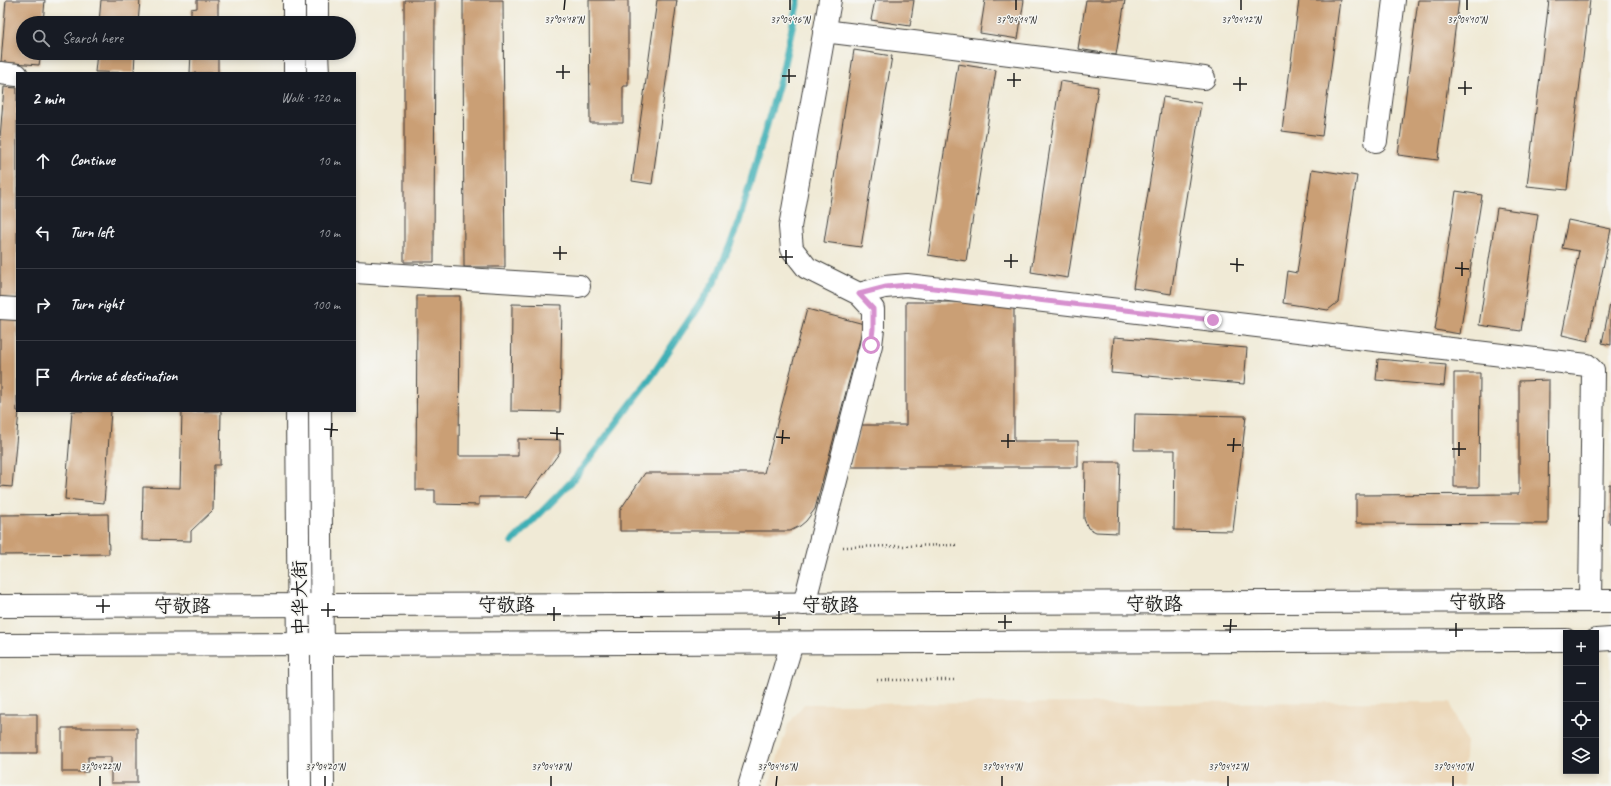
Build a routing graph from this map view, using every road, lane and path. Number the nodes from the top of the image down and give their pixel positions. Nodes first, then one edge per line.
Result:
1 (294, 0) edge
2 (317, 0) edge
3 (830, 0) edge
4 (1394, 0) edge
5 (294, 16) edge
6 (317, 16) edge
7 (824, 31) junction
8 (294, 60) edge
9 (317, 60) edge
10 (295, 72) edge
11 (318, 72) edge
12 (0, 73) edge
13 (16, 75) edge
14 (1204, 78) dead end
15 (1376, 141) dead end
16 (356, 272) edge
17 (579, 286) dead end
18 (859, 294) junction
19 (0, 308) edge
20 (16, 309) edge
21 (297, 412) edge
22 (320, 412) edge
23 (956, 545) dead end
24 (818, 547) junction
25 (1600, 601) edge
26 (804, 604) junction
27 (298, 605) junction
28 (321, 605) junction
29 (0, 606) edge
30 (1563, 640) edge
31 (1599, 640) edge
32 (1611, 640) edge
33 (792, 643) junction
34 (299, 644) junction
35 (322, 644) junction
36 (0, 645) edge
37 (877, 680) dead end
38 (954, 680) dead end
39 (300, 786) edge
40 (323, 786) edge
41 (749, 786) edge

1 - 5 main road
2 - 6 main road
3 - 7 main road
4 - 15 main road
7 - 14 main road
7 - 18 main road
8 - 10 main road
9 - 11 main road
12 - 13 main road
16 - 17 main road
18 - 24 main road
18 - 25 main road
19 - 20 main road
21 - 27 main road, 中华大街
22 - 28 main road, 中华大街
23 - 24 path
24 - 26 main road
25 - 26 main road, 守敬路
26 - 28 main road, 守敬路
27 - 28 main road, 守敬路
27 - 29 main road, 守敬路
27 - 34 main road, 中华大街
28 - 35 main road, 中华大街
30 - 33 main road, 守敬路
31 - 32 main road
33 - 35 main road, 守敬路
33 - 41 main road
34 - 35 main road, 守敬路
34 - 36 main road, 守敬路
34 - 39 main road, 中华大街
35 - 40 main road, 中华大街
37 - 38 path

